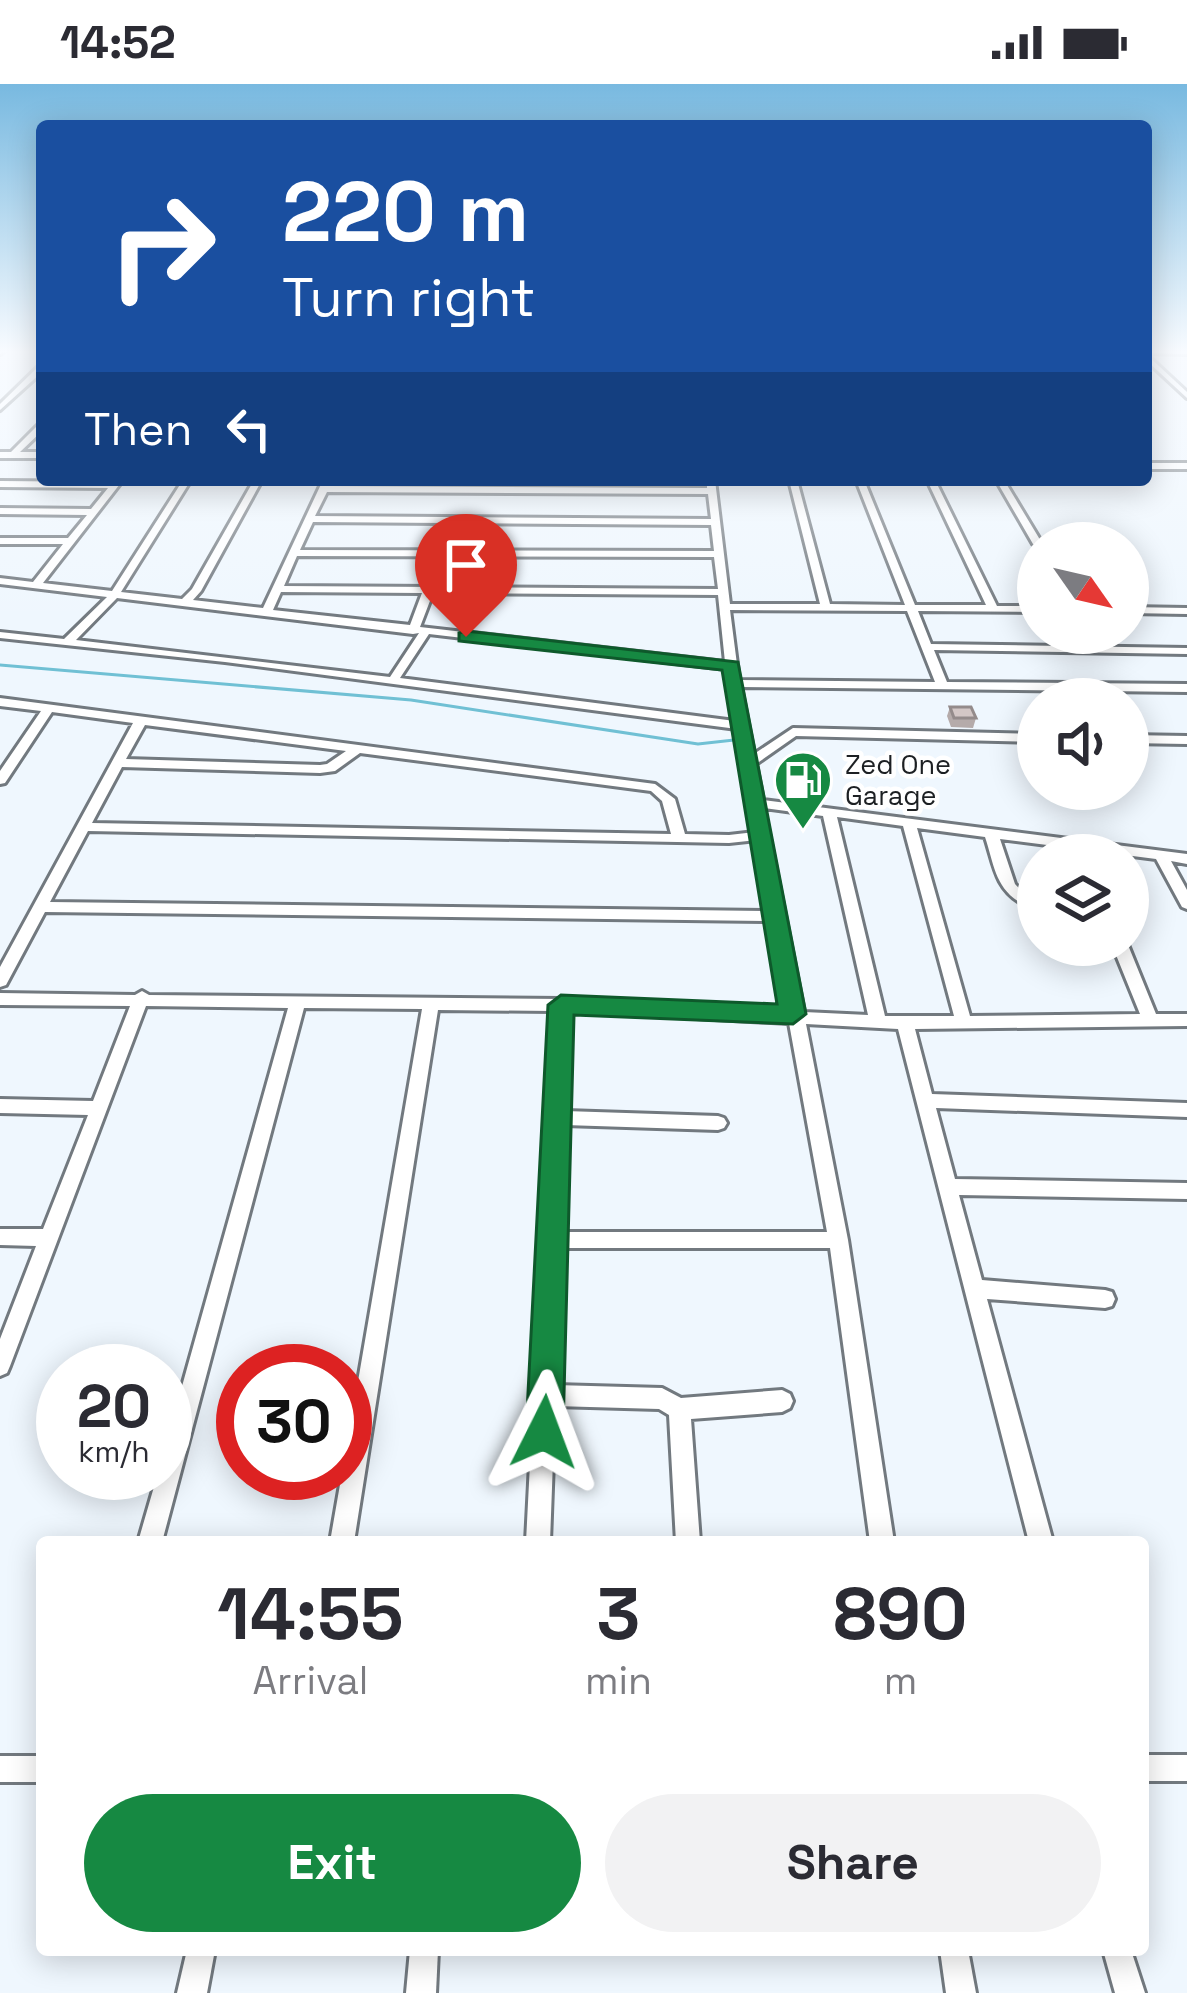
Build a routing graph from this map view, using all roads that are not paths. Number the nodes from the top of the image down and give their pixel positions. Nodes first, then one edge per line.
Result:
1 (28, 440) edge
2 (0, 455) edge
3 (13, 455) junction
4 (36, 455) edge
5 (1152, 466) edge
6 (1187, 466) edge
7 (0, 484) edge
8 (36, 484) edge
9 (115, 486) edge
10 (183, 486) edge
11 (255, 486) edge
12 (324, 486) edge
13 (711, 486) edge
14 (795, 486) edge
15 (862, 486) edge
16 (934, 486) edge
17 (1004, 486) edge
18 (0, 512) edge
19 (93, 512) junction
20 (310, 519) junction
21 (715, 522) junction
22 (1025, 522) edge
23 (0, 541) edge
24 (70, 541) junction
25 (296, 553) junction
26 (720, 554) junction
27 (0, 581) edge
28 (36, 585) junction
29 (280, 589) junction
30 (429, 589) junction
31 (724, 592) junction
32 (115, 594) junction
33 (184, 603) junction
34 (726, 607) junction
35 (826, 608) junction
36 (913, 609) junction
37 (993, 609) junction
38 (1017, 609) edge
39 (1149, 610) edge
40 (1187, 611) edge
41 (266, 613) junction
42 (419, 632) junction
43 (0, 635) edge
44 (66, 643) junction
45 (927, 647) junction
46 (1187, 651) edge
47 (734, 674) junction
48 (392, 682) junction
49 (942, 685) junction
50 (1187, 688) edge
51 (0, 702) edge
52 (48, 709) junction
53 (140, 722) junction
54 (744, 726) junction
55 (1017, 737) edge
56 (1149, 739) edge
57 (1187, 740) edge
58 (358, 749) junction
59 (750, 762) junction
60 (118, 763) junction
61 (0, 780) edge
62 (758, 803) junction
63 (829, 812) junction
64 (908, 823) junction
65 (83, 827) junction
66 (991, 833) junction
67 (764, 835) junction
68 (679, 838) junction
69 (1017, 838) edge
70 (1149, 854) edge
71 (1161, 855) junction
72 (1187, 859) edge
73 (1017, 894) edge
74 (1187, 904) edge
75 (40, 907) junction
76 (778, 916) junction
77 (1129, 966) edge
78 (0, 981) edge
79 (142, 998) junction
80 (0, 999) edge
81 (298, 1001) junction
82 (431, 1005) junction
83 (561, 1005) junction
84 (793, 1014) junction
85 (1150, 1019) junction
86 (1187, 1020) edge
87 (963, 1021) junction
88 (878, 1022) junction
89 (905, 1023) junction
90 (928, 1101) junction
91 (0, 1106) edge
92 (98, 1108) junction
93 (1187, 1110) edge
94 (556, 1118) junction
95 (718, 1123) dead end
96 (946, 1187) junction
97 (1187, 1191) edge
98 (0, 1237) edge
99 (50, 1238) junction
100 (550, 1240) junction
101 (838, 1240) junction
102 (975, 1289) junction
103 (1105, 1299) dead end
104 (0, 1366) edge
105 (547, 1395) junction
106 (782, 1401) dead end
107 (679, 1409) junction
108 (152, 1536) edge
109 (343, 1536) edge
110 (538, 1536) edge
111 (688, 1536) edge
112 (881, 1536) edge
113 (1040, 1536) edge
114 (1149, 1768) edge
115 (1187, 1768) edge
116 (0, 1769) edge
117 (36, 1769) edge
118 (200, 1956) edge
119 (424, 1956) edge
120 (955, 1956) edge
121 (1119, 1956) edge
122 (192, 1993) edge
123 (421, 1993) edge
124 (961, 1993) edge
125 (1130, 1993) edge

1 - 3 street
2 - 3 street
3 - 4 street
5 - 6 street
7 - 8 street
9 - 19 street
10 - 32 street
11 - 33 street
12 - 20 street
13 - 21 street
14 - 35 street
15 - 36 street
16 - 37 street
17 - 22 street
18 - 19 street
19 - 24 street
20 - 21 street
20 - 25 street
21 - 26 street
23 - 24 street
24 - 28 street
25 - 26 street
25 - 29 street
26 - 31 street
27 - 28 street
28 - 32 street
29 - 30 street
29 - 41 street
30 - 31 street
30 - 42 street
31 - 34 street
32 - 33 street
32 - 44 street
33 - 41 street
34 - 35 street
34 - 47 street
35 - 36 street
36 - 37 street
36 - 45 street
37 - 38 street
39 - 40 street
41 - 42 street
42 - 47 street
42 - 48 street
43 - 44 street
44 - 48 street
45 - 46 street
45 - 49 street
47 - 49 street
47 - 54 street
48 - 54 street
49 - 50 street
51 - 52 street
52 - 53 street
52 - 61 street
53 - 58 street
53 - 60 street
54 - 59 street
55 - 59 street
56 - 57 street
58 - 60 street
58 - 68 street
59 - 62 street
60 - 65 street
62 - 63 street
62 - 67 street
63 - 64 street
63 - 88 street
64 - 66 street
64 - 87 street
65 - 68 street
65 - 75 street
66 - 69 street
66 - 73 street
67 - 68 street
67 - 76 street
70 - 71 street
71 - 72 street
71 - 74 street
75 - 76 street
75 - 78 street
76 - 84 street
77 - 85 street
79 - 80 street
79 - 81 street
79 - 92 street
81 - 82 street
81 - 108 street
82 - 83 street
82 - 109 street
83 - 84 street
83 - 94 street
84 - 88 street
84 - 101 street
85 - 86 street
85 - 87 street
87 - 89 street
88 - 89 street
89 - 90 street
90 - 93 street
90 - 96 street
91 - 92 street
92 - 99 street
94 - 95 street
94 - 100 street
96 - 97 street
96 - 102 street
98 - 99 street
99 - 104 street
100 - 101 street
100 - 105 street
101 - 112 street
102 - 103 street
102 - 113 street
105 - 107 street
105 - 110 street
106 - 107 street
107 - 111 street
114 - 115 street
116 - 117 street
118 - 122 street
119 - 123 street
120 - 124 street
121 - 125 street

